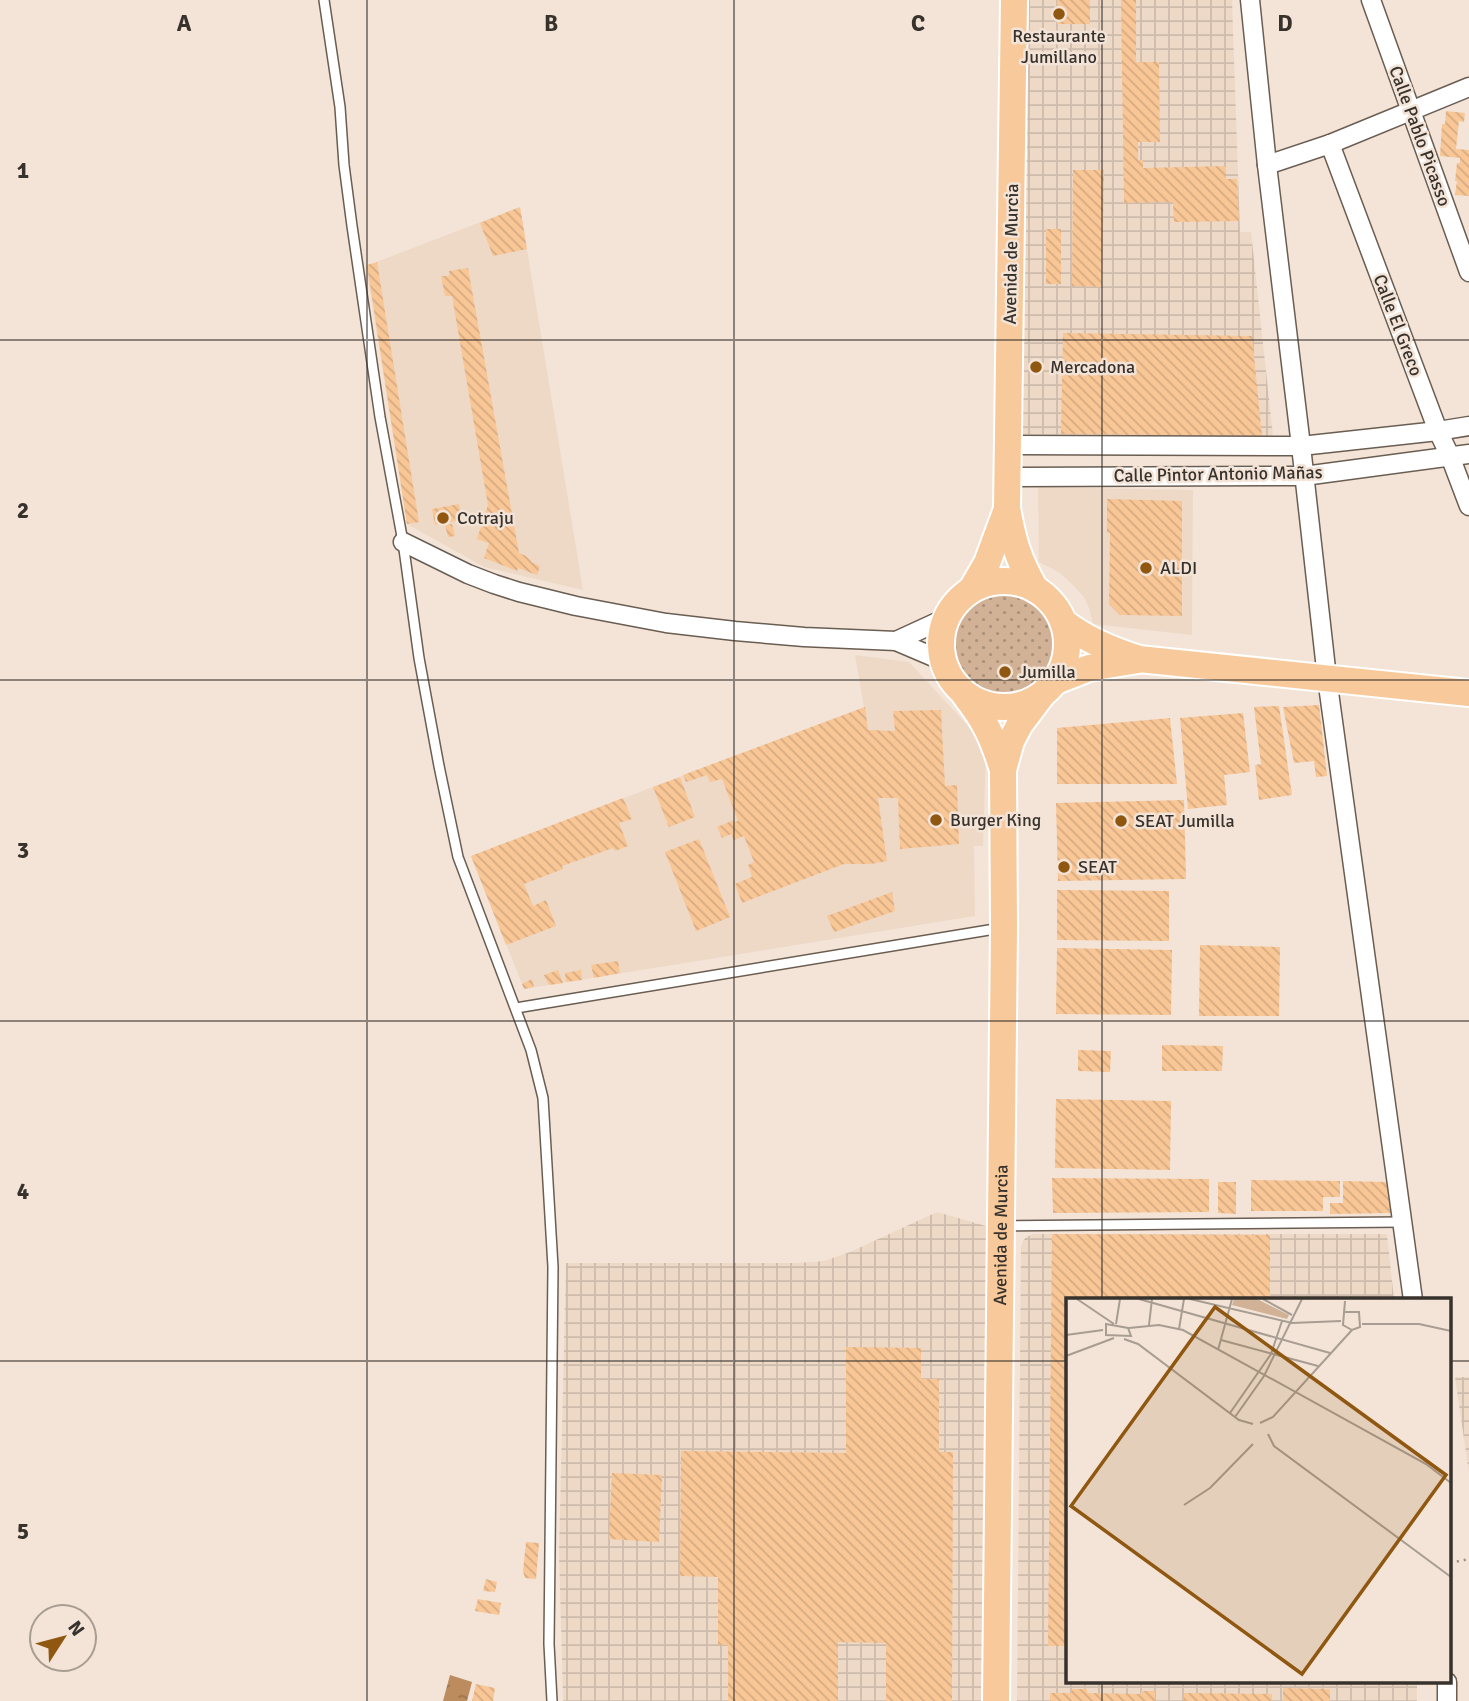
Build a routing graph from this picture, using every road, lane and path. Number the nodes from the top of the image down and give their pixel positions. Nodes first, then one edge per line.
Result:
1 (324, 0) edge
2 (1014, 0) edge
3 (1250, 0) edge
4 (1371, 0) edge
5 (1468, 90) edge
6 (1411, 111) junction
7 (1330, 144) junction
8 (1267, 164) junction
9 (1469, 272) edge
10 (1469, 426) edge
11 (1438, 431) junction
12 (1008, 445) junction
13 (1301, 446) junction
14 (1469, 454) edge
15 (1450, 456) junction
16 (1304, 476) junction
17 (1007, 477) junction
18 (1469, 506) edge
19 (1007, 508) junction
20 (403, 542) junction
21 (972, 589) junction
22 (1035, 589) junction
23 (946, 618) junction
24 (1063, 622) junction
25 (896, 641) junction
26 (1139, 659) junction
27 (943, 661) junction
28 (1327, 678) junction
29 (1049, 688) junction
30 (962, 691) junction
31 (1469, 693) edge
32 (1003, 770) junction
33 (1004, 928) junction
34 (516, 1008) junction
35 (1403, 1222) junction
36 (1000, 1226) junction
37 (1413, 1298) edge
38 (552, 1701) edge
39 (996, 1701) edge

1 - 20 lane
2 - 12 main road, Avenida de Murcia
3 - 8 street
4 - 6 street, Calle Pablo Picasso
5 - 6 street
6 - 7 street
6 - 9 street, Calle Pablo Picasso
7 - 8 street
7 - 11 street, Calle El Greco
8 - 13 street
10 - 11 street, Calle Pintor Antonio Mañas
11 - 13 street, Calle Pintor Antonio Mañas
11 - 15 street, Calle El Greco
12 - 13 street, Calle Pintor Antonio Mañas
12 - 17 main road, Avenida de Murcia
13 - 16 street
14 - 15 street, Calle Pintor Antonio Mañas
15 - 16 street, Calle Pintor Antonio Mañas
15 - 18 street, Calle El Greco
16 - 17 street, Calle Pintor Antonio Mañas
16 - 28 street
17 - 19 main road, Avenida de Murcia
19 - 21 main road, Avenida de Murcia
19 - 22 main road, Avenida de Murcia
20 - 25 street
20 - 34 lane
21 - 22 main road
21 - 23 main road
22 - 24 main road
23 - 25 street
23 - 27 main road
24 - 26 main road
24 - 29 main road
25 - 27 street
26 - 28 main road
26 - 29 main road
27 - 30 main road
28 - 31 main road
28 - 35 street
29 - 30 main road
29 - 32 main road, Avenida de Murcia
30 - 32 main road, Avenida de Murcia
32 - 33 main road, Avenida de Murcia
33 - 34 lane
33 - 36 main road, Avenida de Murcia
34 - 38 lane
35 - 36 lane
35 - 37 street
36 - 39 main road, Avenida de Murcia

